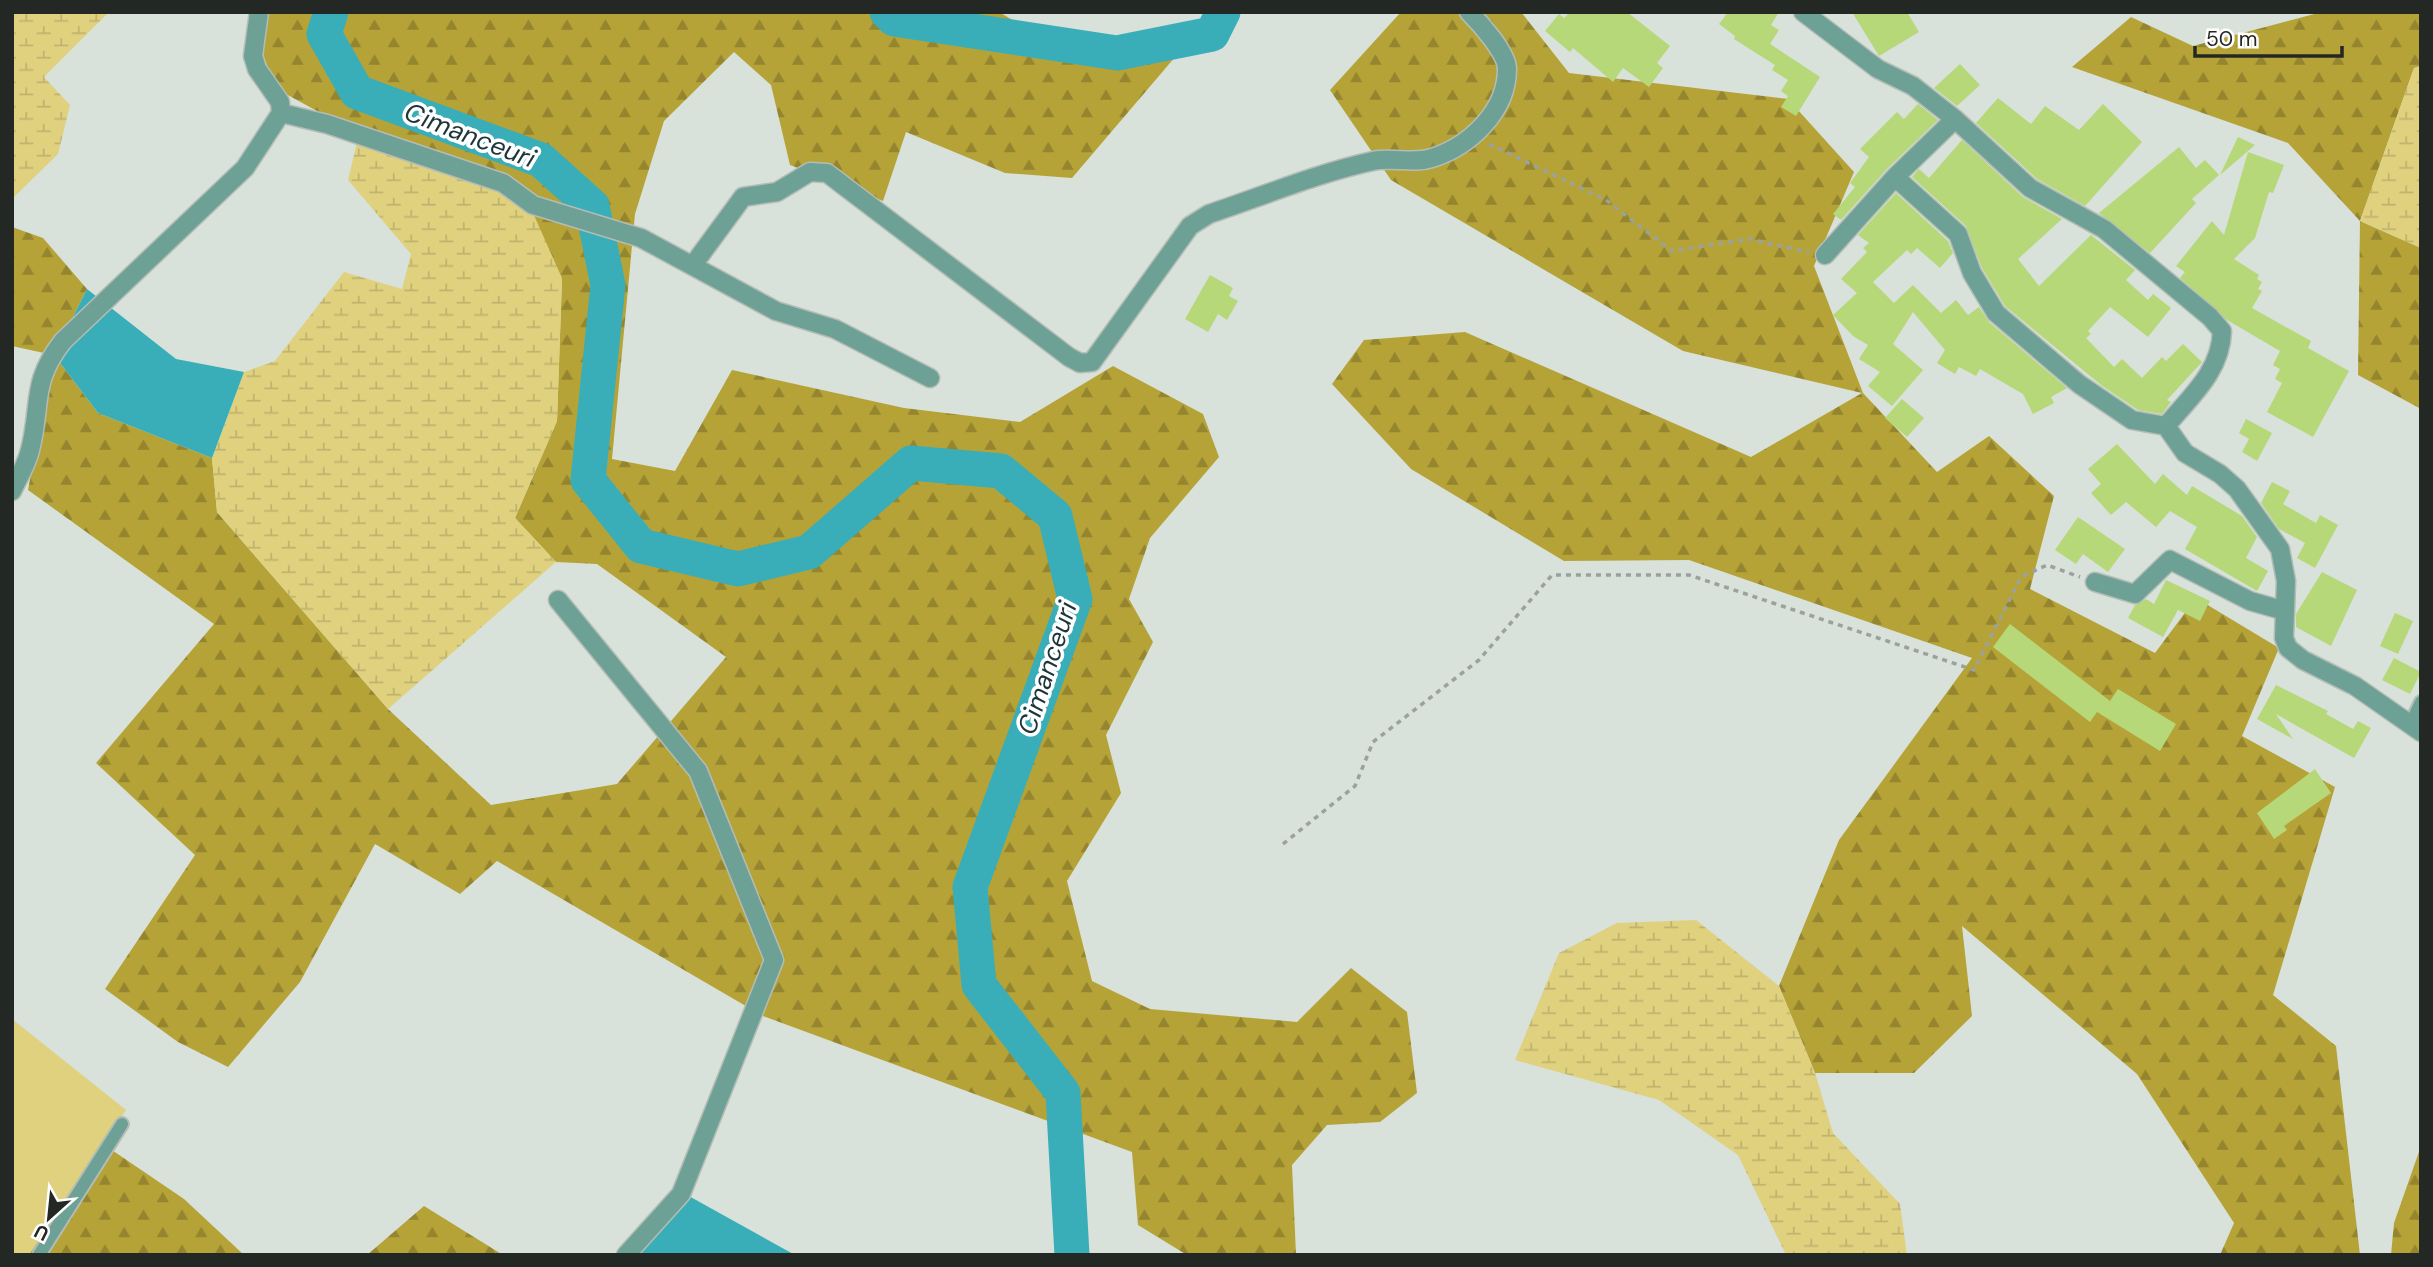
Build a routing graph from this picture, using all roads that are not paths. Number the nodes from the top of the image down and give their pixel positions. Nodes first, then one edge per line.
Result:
1 (259, 12) edge
2 (1469, 12) edge
3 (1803, 12) edge
4 (281, 113) junction
5 (1955, 119) junction
6 (1895, 177) junction
7 (1825, 256) road end
8 (693, 265) junction
9 (930, 378) dead end
10 (2166, 426) junction
11 (12, 491) edge
12 (2095, 582) road end
13 (558, 600) dead end
14 (2285, 611) junction
15 (2421, 702) edge
16 (2416, 727) edge
17 (122, 1124) dead end
18 (39, 1255) edge
19 (626, 1255) edge

1 - 4 street
2 - 8 street
3 - 5 street
4 - 8 street
4 - 11 street
5 - 6 street
5 - 10 street
6 - 7 street
6 - 10 street
8 - 9 street
10 - 14 street
12 - 14 street
13 - 19 street
14 - 16 street
15 - 16 lane
17 - 18 lane

